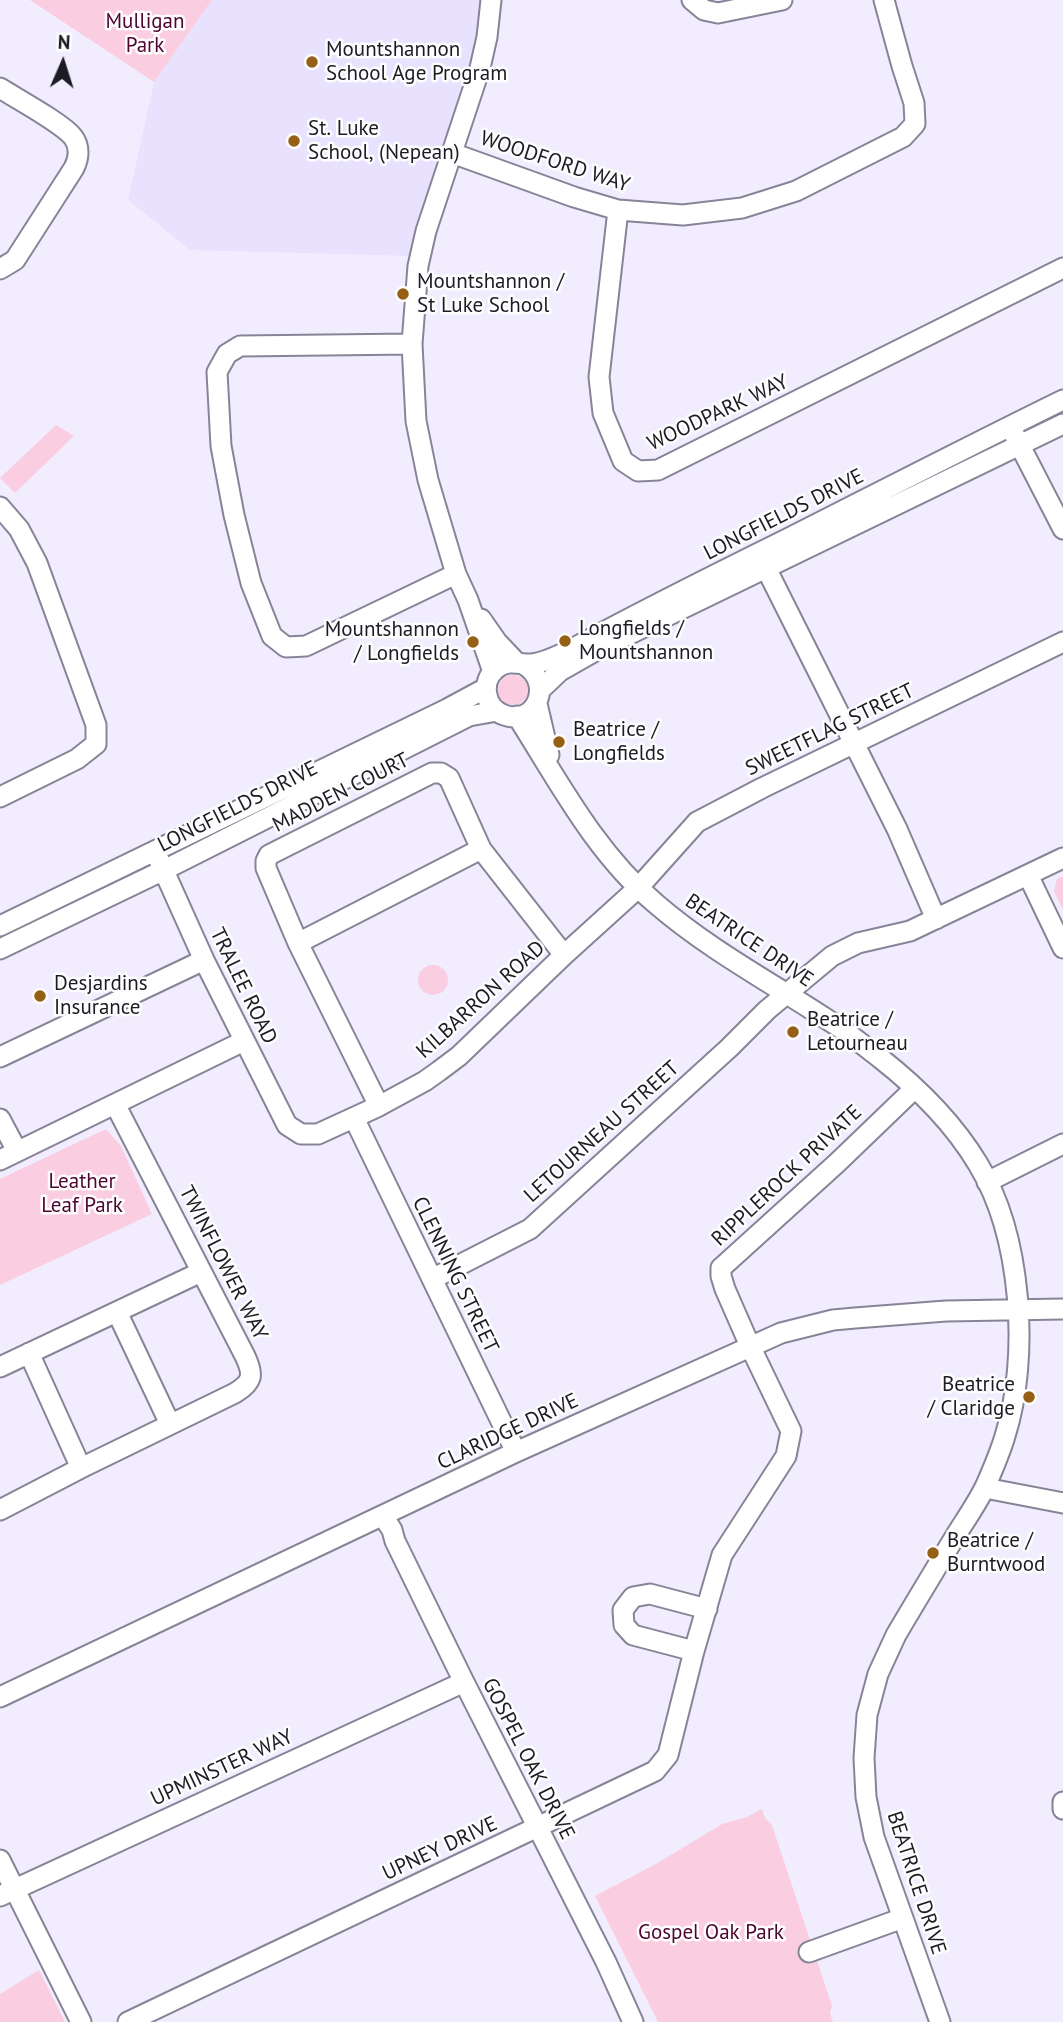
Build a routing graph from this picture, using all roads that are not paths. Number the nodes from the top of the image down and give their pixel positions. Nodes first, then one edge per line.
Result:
1 (491, 0) edge
2 (692, 0) edge
3 (782, 0) edge
4 (884, 0) edge
5 (0, 88) edge
6 (452, 153) junction
7 (618, 210) junction
8 (1063, 268) edge
9 (0, 269) edge
10 (412, 344) junction
11 (1063, 400) edge
12 (1063, 424) edge
13 (1010, 426) junction
14 (1019, 445) junction
15 (0, 507) edge
16 (1063, 529) edge
17 (762, 560) junction
18 (456, 574) junction
19 (468, 600) junction
20 (1063, 642) edge
21 (519, 663) junction
22 (489, 680) junction
23 (539, 696) junction
24 (497, 711) junction
25 (517, 716) junction
26 (853, 744) junction
27 (553, 773) junction
28 (0, 797) edge
29 (481, 849) junction
30 (155, 851) junction
31 (1063, 858) edge
32 (164, 870) junction
33 (1028, 876) junction
34 (638, 887) junction
35 (936, 919) junction
36 (0, 926) edge
37 (298, 943) junction
38 (1063, 948) edge
39 (0, 949) edge
40 (564, 955) junction
41 (204, 960) junction
42 (786, 995) junction
43 (244, 1041) junction
44 (0, 1058) edge
45 (915, 1088) junction
46 (115, 1104) junction
47 (380, 1106) junction
48 (354, 1118) junction
49 (0, 1119) edge
50 (301, 1134) joint
51 (1063, 1144) edge
52 (9, 1156) edge
53 (987, 1182) junction
54 (201, 1272) junction
55 (432, 1279) junction
56 (1018, 1309) junction
57 (1063, 1309) edge
58 (117, 1312) junction
59 (750, 1346) junction
60 (29, 1353) junction
61 (0, 1367) edge
62 (170, 1424) junction
63 (516, 1452) junction
64 (80, 1468) junction
65 (985, 1489) junction
66 (1063, 1503) edge
67 (0, 1510) edge
68 (383, 1516) junction
69 (707, 1609) junction
70 (694, 1651) junction
71 (464, 1682) junction
72 (0, 1697) edge
73 (1063, 1802) edge
74 (1063, 1809) edge
75 (537, 1829) junction
76 (0, 1860) edge
77 (7, 1892) edge
78 (903, 1918) junction
79 (809, 1952) dead end
80 (81, 2022) edge
81 (128, 2022) edge
82 (633, 2022) edge
83 (940, 2022) edge

1 - 6 street
2 - 3 street
4 - 7 street, WOODFORD WAY
5 - 9 street
6 - 7 street, WOODFORD WAY
6 - 10 street
7 - 8 street, WOODPARK WAY
10 - 18 street
10 - 18 street
11 - 13 street, LONGFIELDS DRIVE
12 - 14 street, LONGFIELDS DRIVE
13 - 14 street
13 - 17 street, LONGFIELDS DRIVE
14 - 16 street
14 - 17 street, LONGFIELDS DRIVE
15 - 28 street
17 - 21 street, LONGFIELDS DRIVE
17 - 23 street, LONGFIELDS DRIVE
17 - 26 street
18 - 19 street
19 - 21 street
19 - 22 street
20 - 26 street, SWEETFLAG STREET
21 - 22 street
21 - 23 street
22 - 24 street
22 - 30 street, LONGFIELDS DRIVE
23 - 25 street
23 - 27 street, BEATRICE DRIVE
24 - 25 street
24 - 32 street, LONGFIELDS DRIVE
25 - 27 street, BEATRICE DRIVE
26 - 34 street, SWEETFLAG STREET
26 - 35 street
27 - 34 street, BEATRICE DRIVE
29 - 37 street
29 - 37 street, MADDEN COURT
29 - 40 street, MADDEN COURT
30 - 32 street, TRALEE ROAD
30 - 36 street, LONGFIELDS DRIVE
31 - 33 street, LETOURNEAU STREET
32 - 39 street, LONGFIELDS DRIVE
32 - 41 street, TRALEE ROAD
33 - 35 street, LETOURNEAU STREET
33 - 38 street
34 - 40 street, KILBARRON ROAD
34 - 42 street, BEATRICE DRIVE
35 - 42 street, LETOURNEAU STREET
37 - 47 street, MADDEN COURT
40 - 47 street, KILBARRON ROAD
41 - 43 street, TRALEE ROAD
41 - 44 street
42 - 45 street, BEATRICE DRIVE
42 - 55 street, LETOURNEAU STREET
43 - 46 street
43 - 50 street, TRALEE ROAD
45 - 53 street, BEATRICE DRIVE
45 - 59 street, RIPPLEROCK PRIVATE
46 - 52 street
46 - 54 street, TWINFLOWER WAY
47 - 48 street, KILBARRON ROAD
48 - 50 street, KILBARRON ROAD
48 - 55 street, CLENNING STREET
49 - 52 street
51 - 53 street
53 - 56 street, BEATRICE DRIVE
54 - 58 street
54 - 62 street, TWINFLOWER WAY
55 - 63 street, CLENNING STREET
56 - 57 street, CLARIDGE DRIVE
56 - 59 street, CLARIDGE DRIVE
56 - 65 street, BEATRICE DRIVE
58 - 60 street
58 - 62 street
59 - 63 street, CLARIDGE DRIVE
59 - 69 street, UPNEY DRIVE
60 - 61 street
60 - 64 street
62 - 64 street, TWINFLOWER WAY
63 - 68 street, CLARIDGE DRIVE
64 - 67 street, TWINFLOWER WAY
65 - 66 street
65 - 78 street, BEATRICE DRIVE
68 - 71 street, GOSPEL OAK DRIVE
68 - 72 street, CLARIDGE DRIVE
69 - 70 street, UPNEY DRIVE
69 - 70 street
70 - 75 street, UPNEY DRIVE
71 - 75 street, GOSPEL OAK DRIVE
71 - 77 street, UPMINSTER WAY
73 - 74 street
75 - 81 street, UPNEY DRIVE
75 - 82 street, GOSPEL OAK DRIVE
76 - 77 street
77 - 80 street
78 - 79 street
78 - 83 street, BEATRICE DRIVE

